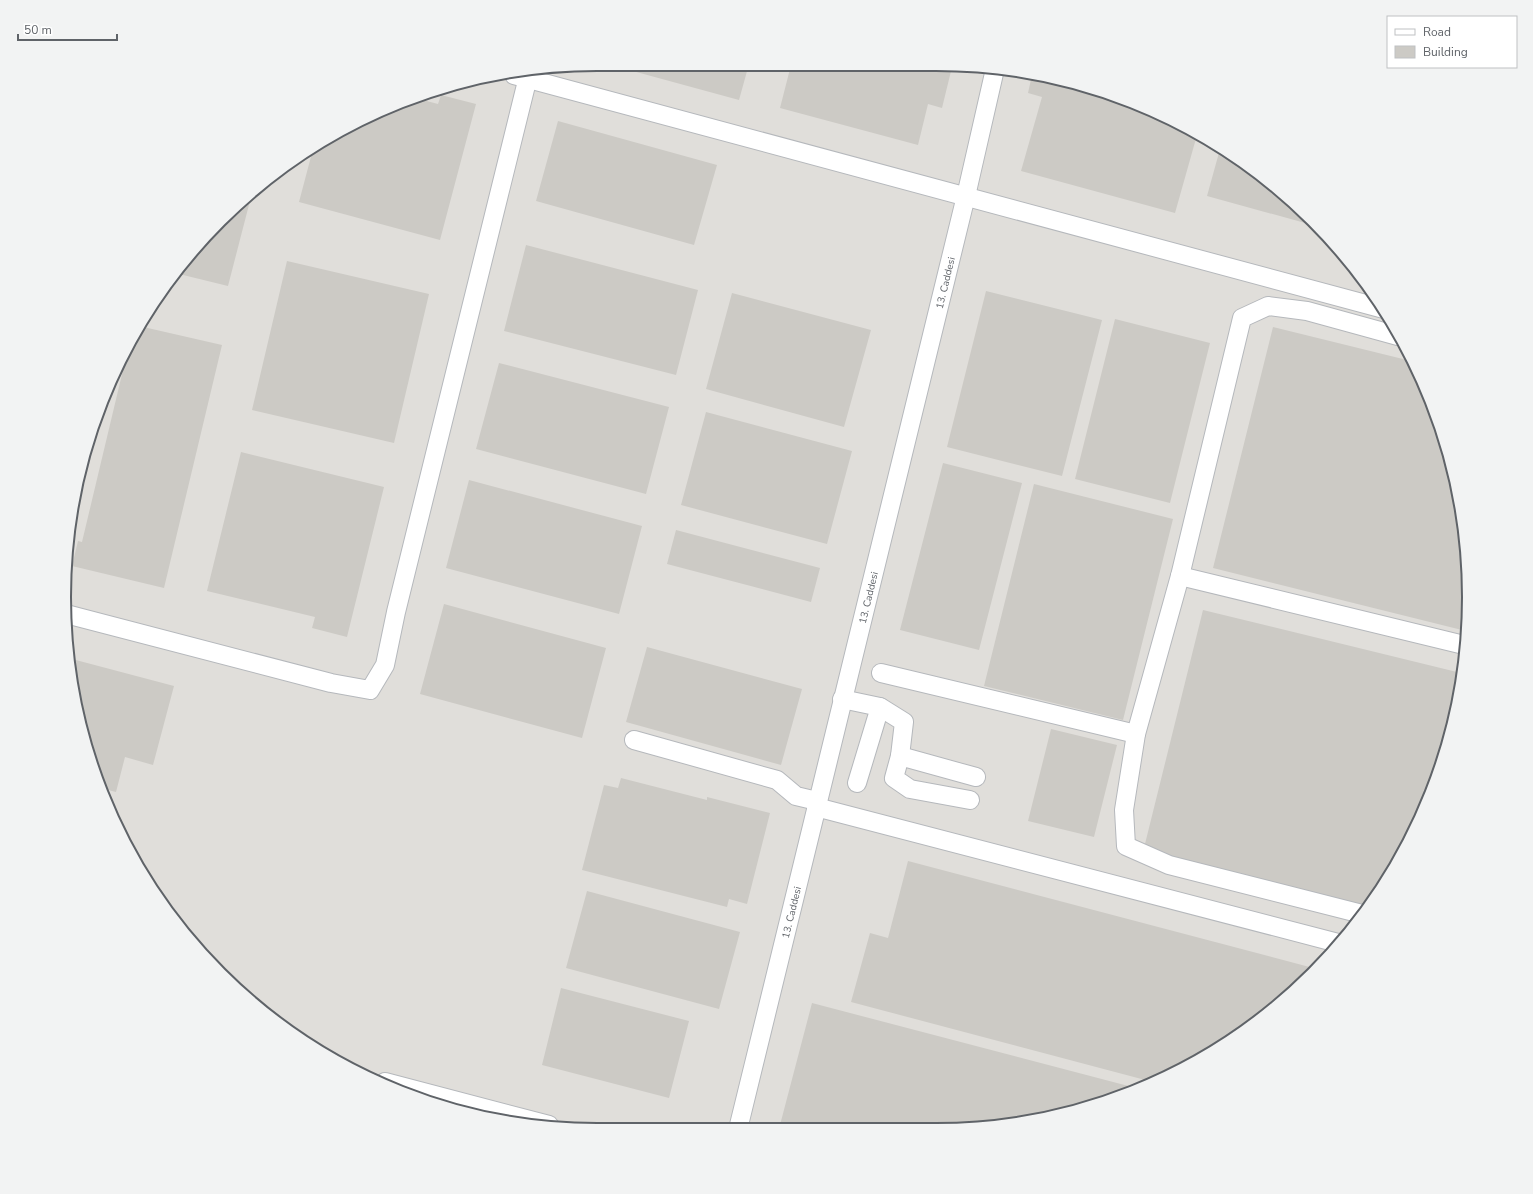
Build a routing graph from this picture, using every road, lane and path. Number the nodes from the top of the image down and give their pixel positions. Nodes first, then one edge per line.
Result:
1 (994, 75) edge
2 (524, 76) edge
3 (525, 76) edge
4 (966, 196) junction
5 (1374, 306) edge
6 (1392, 334) edge
7 (1180, 576) junction
8 (72, 615) edge
9 (1460, 644) edge
10 (881, 673) dead end
11 (842, 699) junction
12 (880, 707) junction
13 (1136, 734) junction
14 (634, 740) dead end
15 (900, 756) junction
16 (976, 777) dead end
17 (857, 783) dead end
18 (970, 800) dead end
19 (817, 804) junction
20 (1356, 913) edge
21 (1333, 942) edge
22 (413, 1089) edge
23 (515, 1116) edge
24 (739, 1123) edge

1 - 4 street, 13. Caddesi
2 - 8 street
3 - 4 street
4 - 5 street
4 - 11 street, 13. Caddesi
6 - 7 street
7 - 9 street
7 - 13 street
10 - 13 street
11 - 12 street
11 - 19 street, 13. Caddesi
12 - 15 street
12 - 17 street
13 - 20 street
14 - 19 street
15 - 16 street
15 - 18 street
19 - 21 street
19 - 24 street, 13. Caddesi
22 - 23 street

